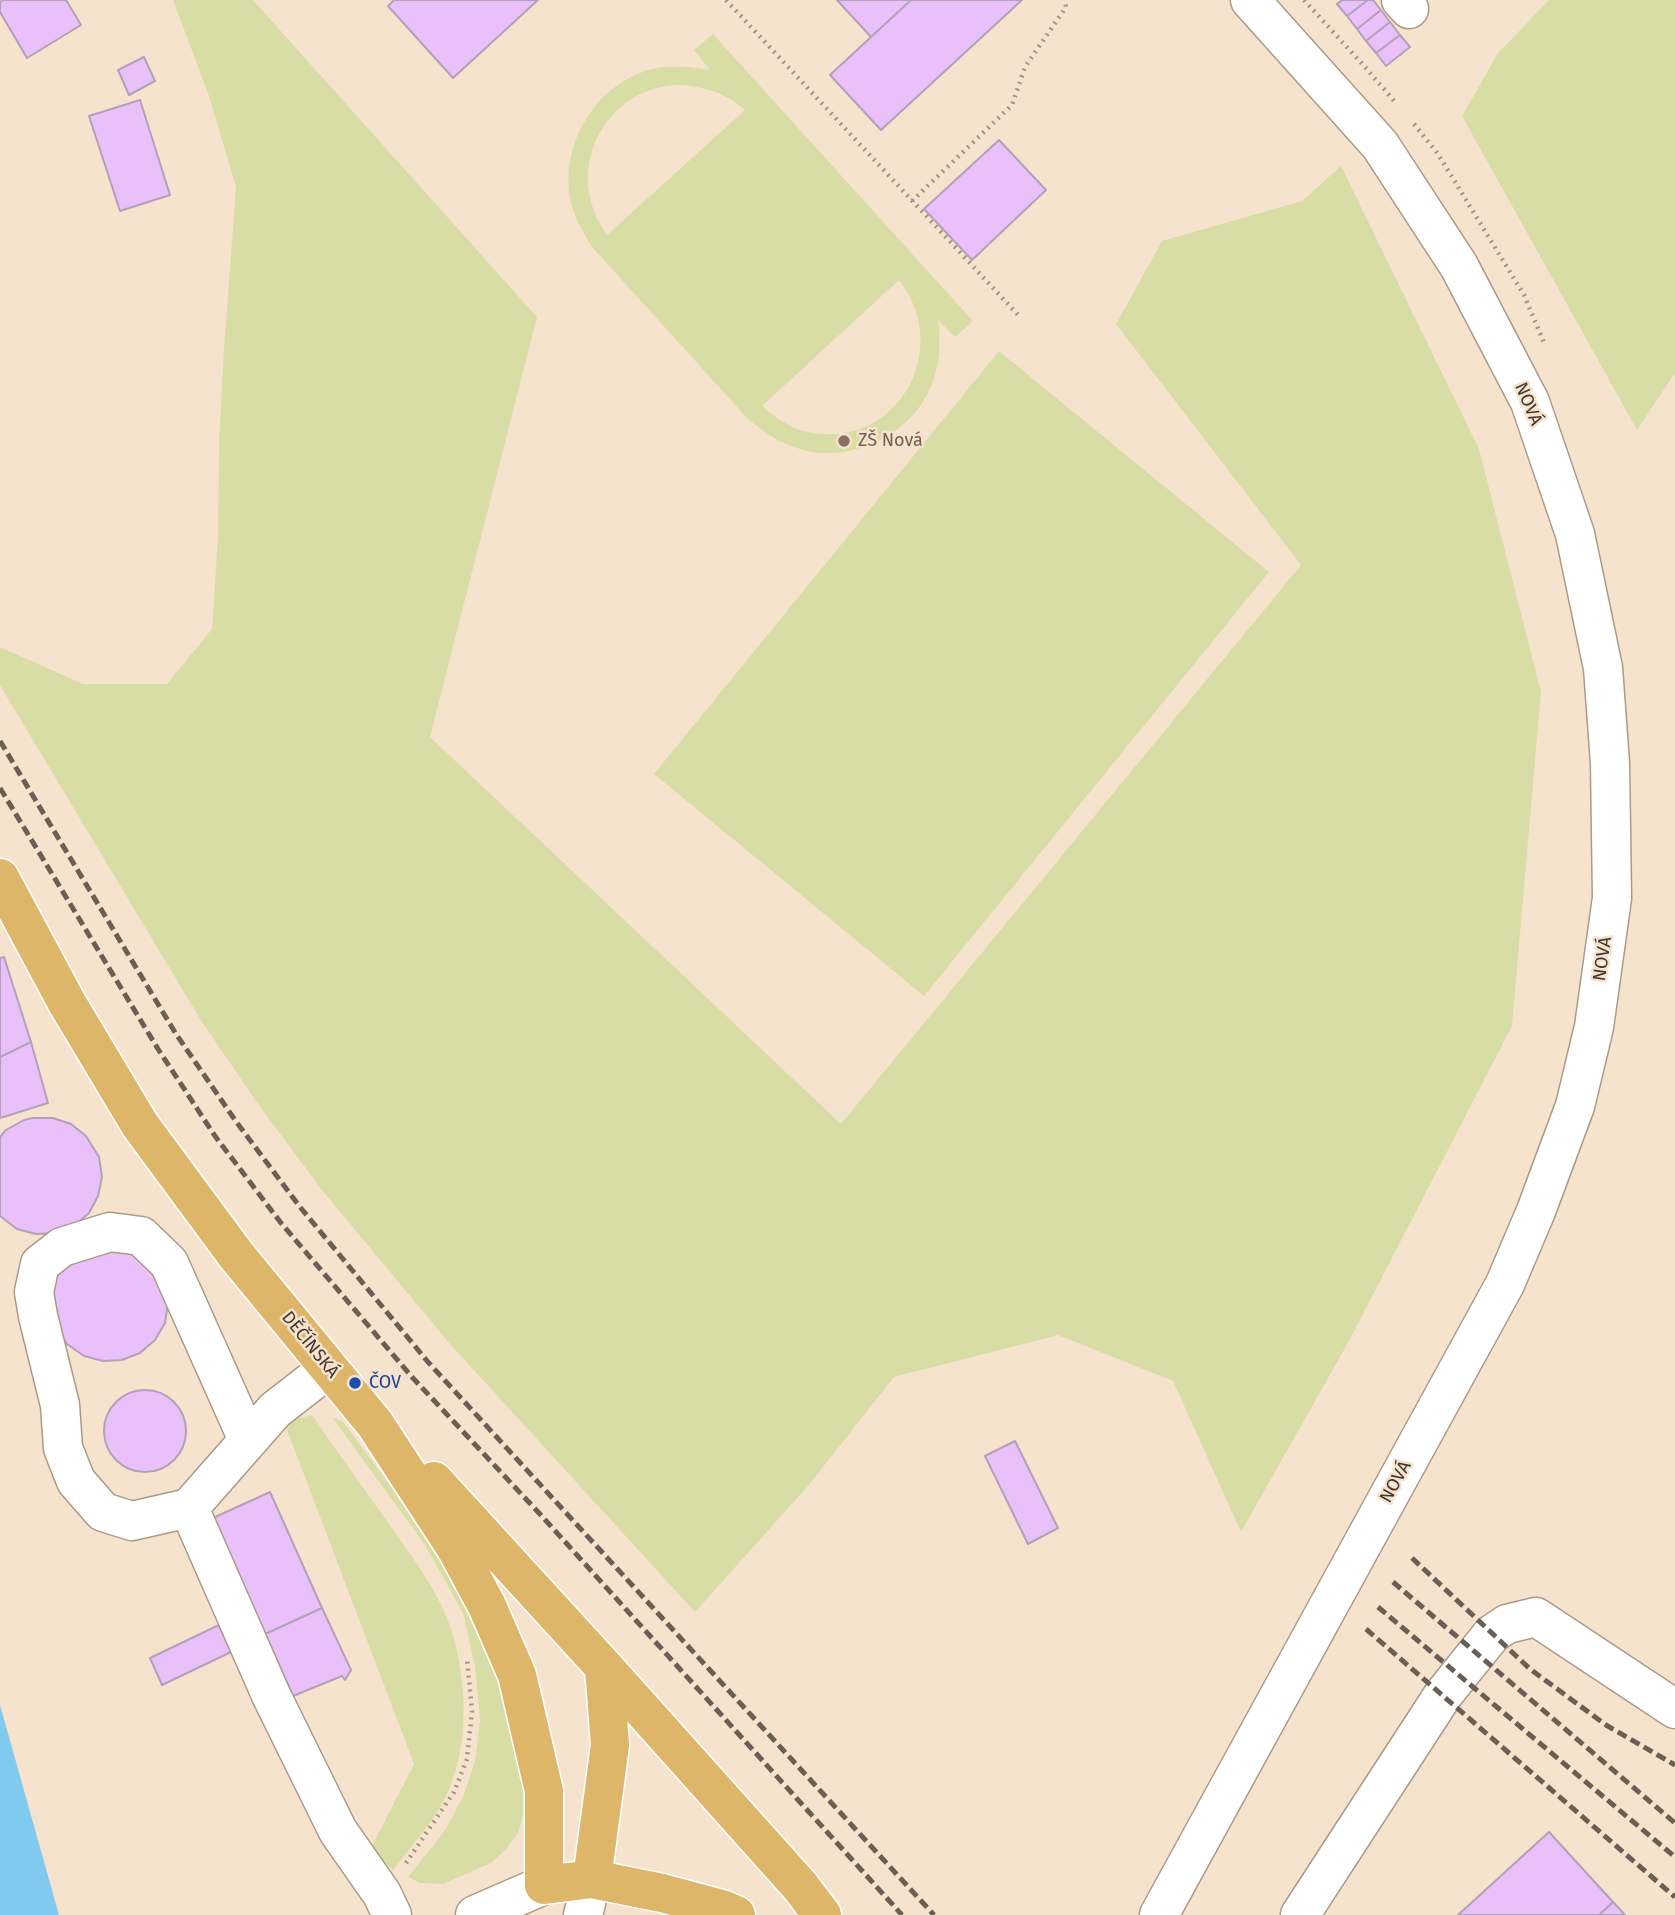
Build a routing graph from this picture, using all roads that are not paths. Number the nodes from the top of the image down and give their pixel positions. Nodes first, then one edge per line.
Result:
1 (1250, 0) edge
2 (0, 878) edge
3 (329, 1368) junction
4 (375, 1424) junction
5 (248, 1440) junction
6 (189, 1508) junction
7 (604, 1667) junction
8 (1675, 1709) edge
9 (592, 1879) junction
10 (544, 1885) junction
11 (392, 1915) edge
12 (475, 1915) edge
13 (583, 1915) edge
14 (736, 1915) edge
15 (822, 1915) edge
16 (1159, 1915) edge
17 (1300, 1915) edge

1 - 16 street, NOVÁ
2 - 3 main road, DĚČÍNSKÁ
3 - 4 main road, DĚČÍNSKÁ
3 - 5 street
4 - 7 main road
4 - 10 main road, DĚČÍNSKÁ
5 - 6 street
5 - 6 street
6 - 11 street
7 - 9 main road
7 - 15 main road
8 - 17 street
9 - 10 main road
9 - 13 street
9 - 14 main road
10 - 12 street

